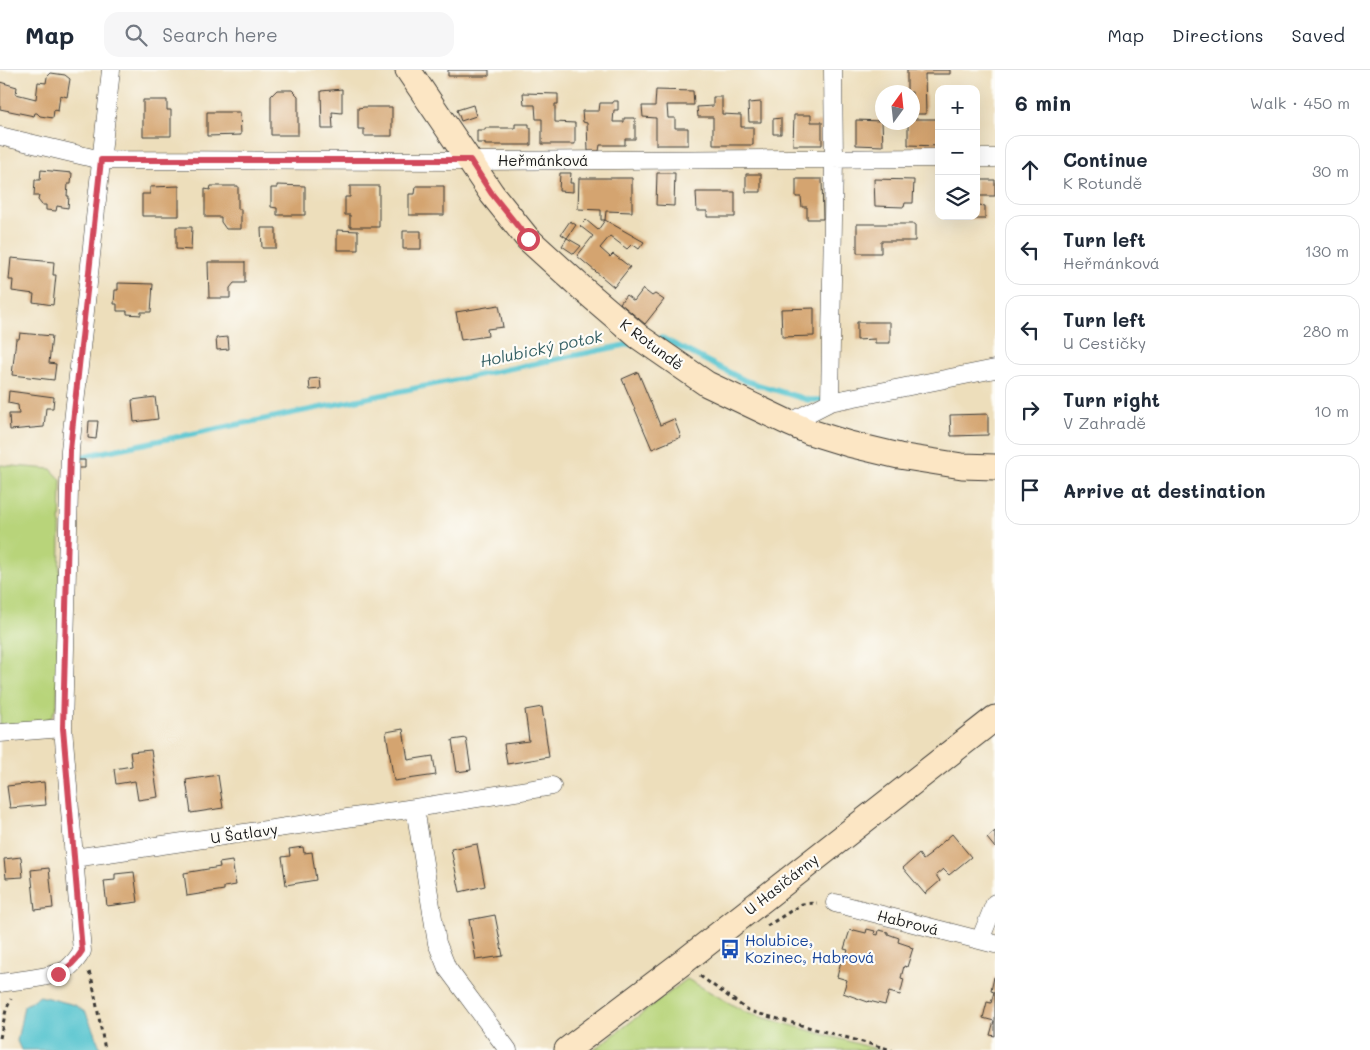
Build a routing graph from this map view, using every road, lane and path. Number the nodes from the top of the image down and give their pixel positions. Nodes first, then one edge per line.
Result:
1 (112, 70) edge
2 (408, 70) edge
3 (833, 70) edge
4 (0, 136) edge
5 (935, 158) edge
6 (980, 158) edge
7 (995, 158) edge
8 (834, 159) junction
9 (101, 160) junction
10 (470, 160) junction
11 (995, 369) edge
12 (830, 402) junction
13 (789, 423) junction
14 (995, 467) edge
15 (995, 718) edge
16 (63, 728) junction
17 (0, 733) edge
18 (552, 786) dead end
19 (415, 808) junction
20 (74, 858) junction
21 (835, 903) joint
22 (995, 903) edge
23 (761, 930) dead end
24 (988, 942) edge
25 (82, 951) junction
26 (690, 969) junction
27 (707, 970) dead end
28 (18, 980) junction
29 (0, 983) edge
30 (0, 1038) edge
31 (105, 1050) edge
32 (508, 1050) edge
33 (567, 1050) edge
34 (892, 1050) edge

1 - 9 street
2 - 10 street, K Rotundě
3 - 8 street
4 - 9 street, Heřmánková
5 - 8 street, Heřmánková
6 - 7 street
8 - 10 street, Heřmánková
8 - 12 street
9 - 10 street, Heřmánková
9 - 16 street
10 - 13 street, K Rotundě
11 - 12 street
12 - 13 street
13 - 14 street, K Rotundě
15 - 26 street, U Hasičárny
16 - 17 street
16 - 20 street
18 - 19 street, U Šatlavy
19 - 20 street, U Šatlavy
19 - 32 street
20 - 25 street
21 - 23 path
21 - 24 street, Habrová
22 - 24 street, Habrová
25 - 28 street
25 - 31 path
26 - 27 path
26 - 33 street, U Hasičárny
26 - 34 path
28 - 29 street
28 - 30 path

